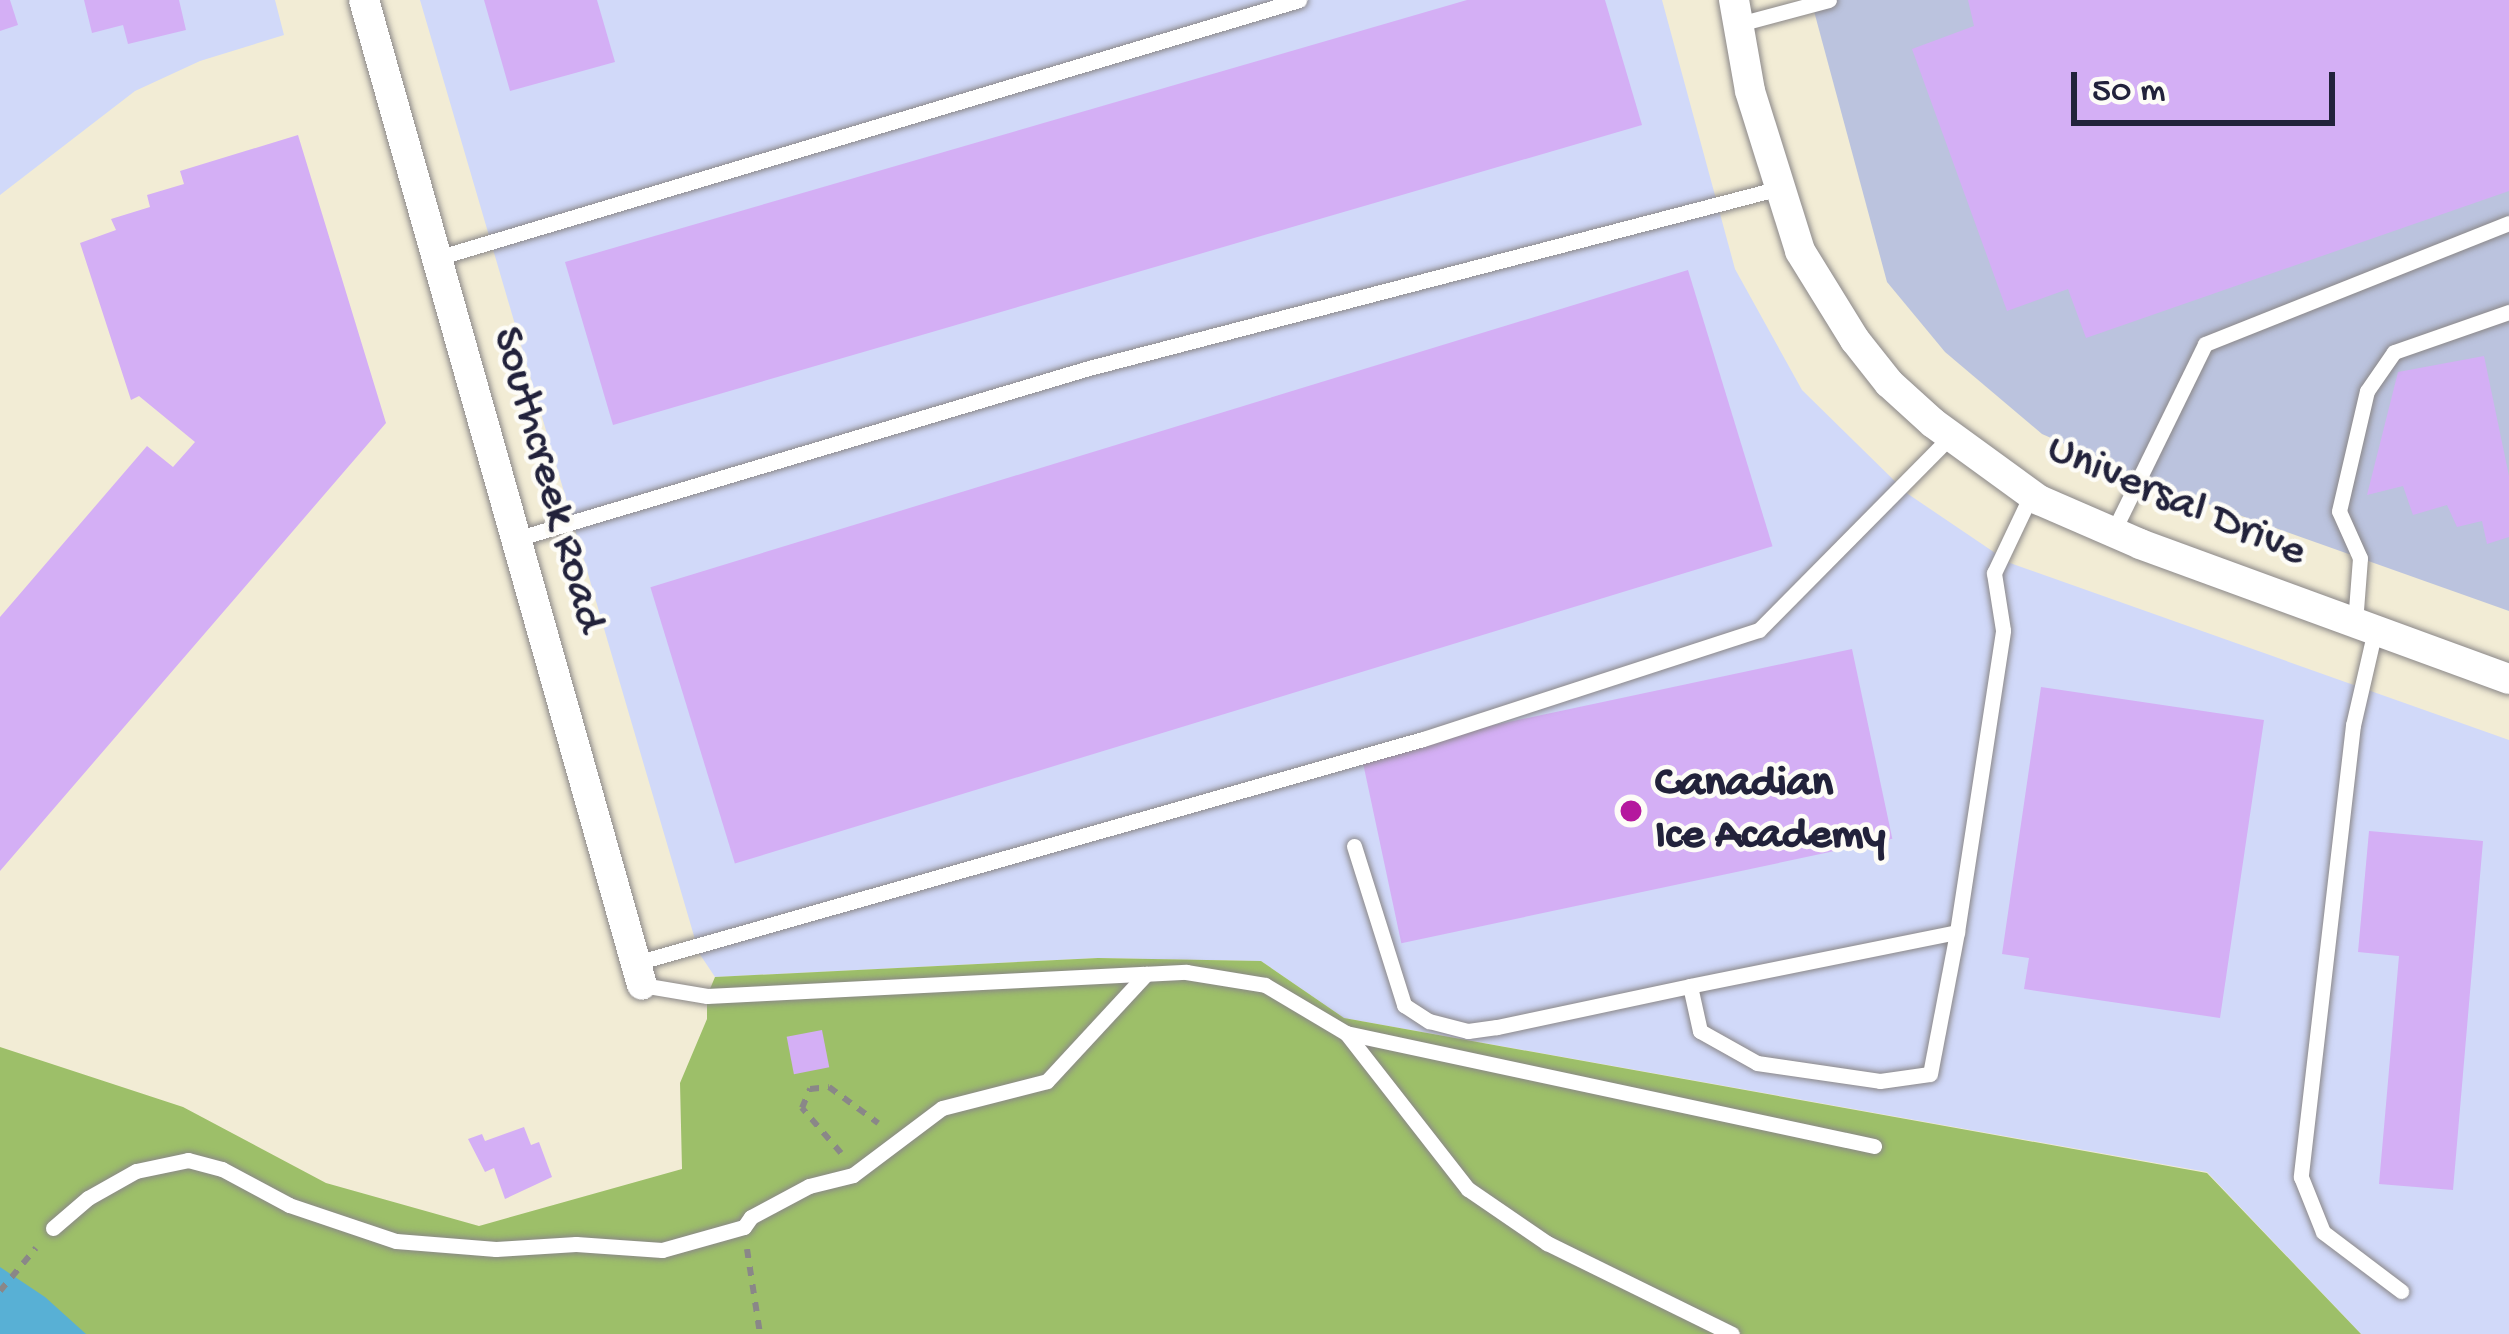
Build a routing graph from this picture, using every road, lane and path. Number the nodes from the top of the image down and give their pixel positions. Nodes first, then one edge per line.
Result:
1 (364, 0) edge
2 (1299, 0) edge
3 (1829, 0) edge
4 (1736, 12) edge
5 (1780, 188) junction
6 (2509, 223) edge
7 (437, 258) junction
8 (2508, 316) edge
9 (1950, 437) junction
10 (2032, 495) junction
11 (2113, 532) junction
12 (516, 539) junction
13 (2365, 627) junction
14 (2509, 680) edge
15 (1354, 846) dead end
16 (1957, 932) junction
17 (639, 974) junction
18 (1146, 974) junction
19 (1690, 986) junction
20 (1346, 1034) junction
21 (901, 1139) junction
22 (1874, 1146) dead end
23 (854, 1174) junction
24 (744, 1227) junction
25 (53, 1228) joint
26 (0, 1291) edge
27 (2401, 1291) dead end
28 (760, 1334) edge
29 (1732, 1334) edge

1 - 7 street, Southcreek Road
2 - 7 lane
3 - 4 lane
4 - 5 street, Universal Drive
5 - 9 street, Universal Drive
5 - 12 lane
6 - 11 lane
7 - 12 street, Southcreek Road
8 - 13 lane
9 - 10 street, Universal Drive
9 - 17 lane
10 - 11 street, Universal Drive
10 - 16 lane
11 - 13 street, Universal Drive
12 - 17 street, Southcreek Road
13 - 14 street, Universal Drive
13 - 27 lane
15 - 19 lane
16 - 19 lane
16 - 19 lane
17 - 18 lane
18 - 20 lane
18 - 21 lane
20 - 22 lane
20 - 29 lane
21 - 23 lane
21 - 23 path
23 - 24 lane
24 - 25 lane
24 - 28 path
25 - 26 path

